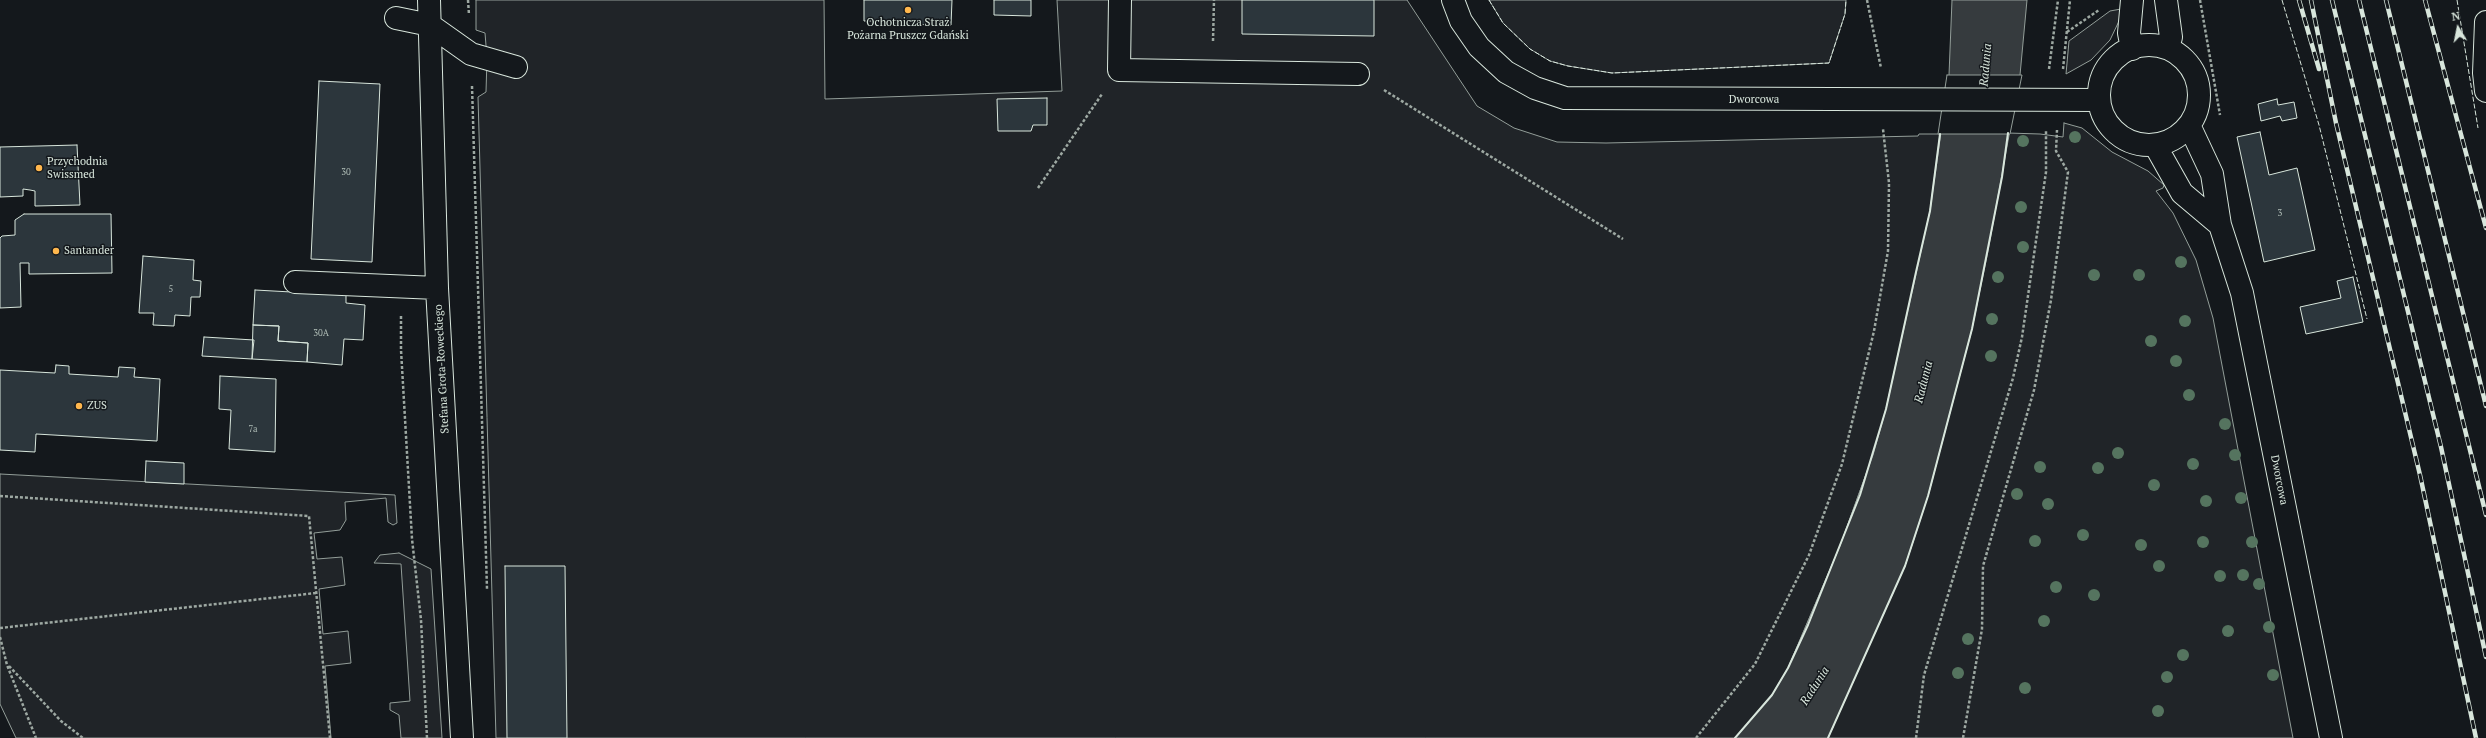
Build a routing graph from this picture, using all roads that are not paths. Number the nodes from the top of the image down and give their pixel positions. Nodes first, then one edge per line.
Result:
1 (429, 0) edge
2 (1120, 0) edge
3 (1453, 0) edge
4 (2132, 0) edge
5 (2166, 0) edge
6 (396, 18) dead end
7 (2486, 22) edge
8 (430, 25) junction
9 (2168, 48) junction
10 (2132, 49) junction
11 (516, 67) dead end
12 (1358, 74) road end
13 (2486, 91) edge
14 (2099, 100) junction
15 (2189, 125) junction
16 (2154, 145) junction
17 (2220, 225) junction
18 (295, 282) dead end
19 (437, 288) junction
20 (462, 738) edge
21 (2330, 738) edge

1 - 8 street, Stefana Grota-Roweckiego
2 - 12 street
3 - 14 street, Dworcowa
4 - 10 street
5 - 9 street
6 - 8 street
7 - 13 street
8 - 11 street
8 - 19 street, Stefana Grota-Roweckiego
9 - 10 street
9 - 15 street
10 - 14 street
14 - 16 street
15 - 16 street
15 - 17 street, Dworcowa
16 - 17 street
17 - 21 street, Dworcowa
18 - 19 street
19 - 20 street, Stefana Grota-Roweckiego

